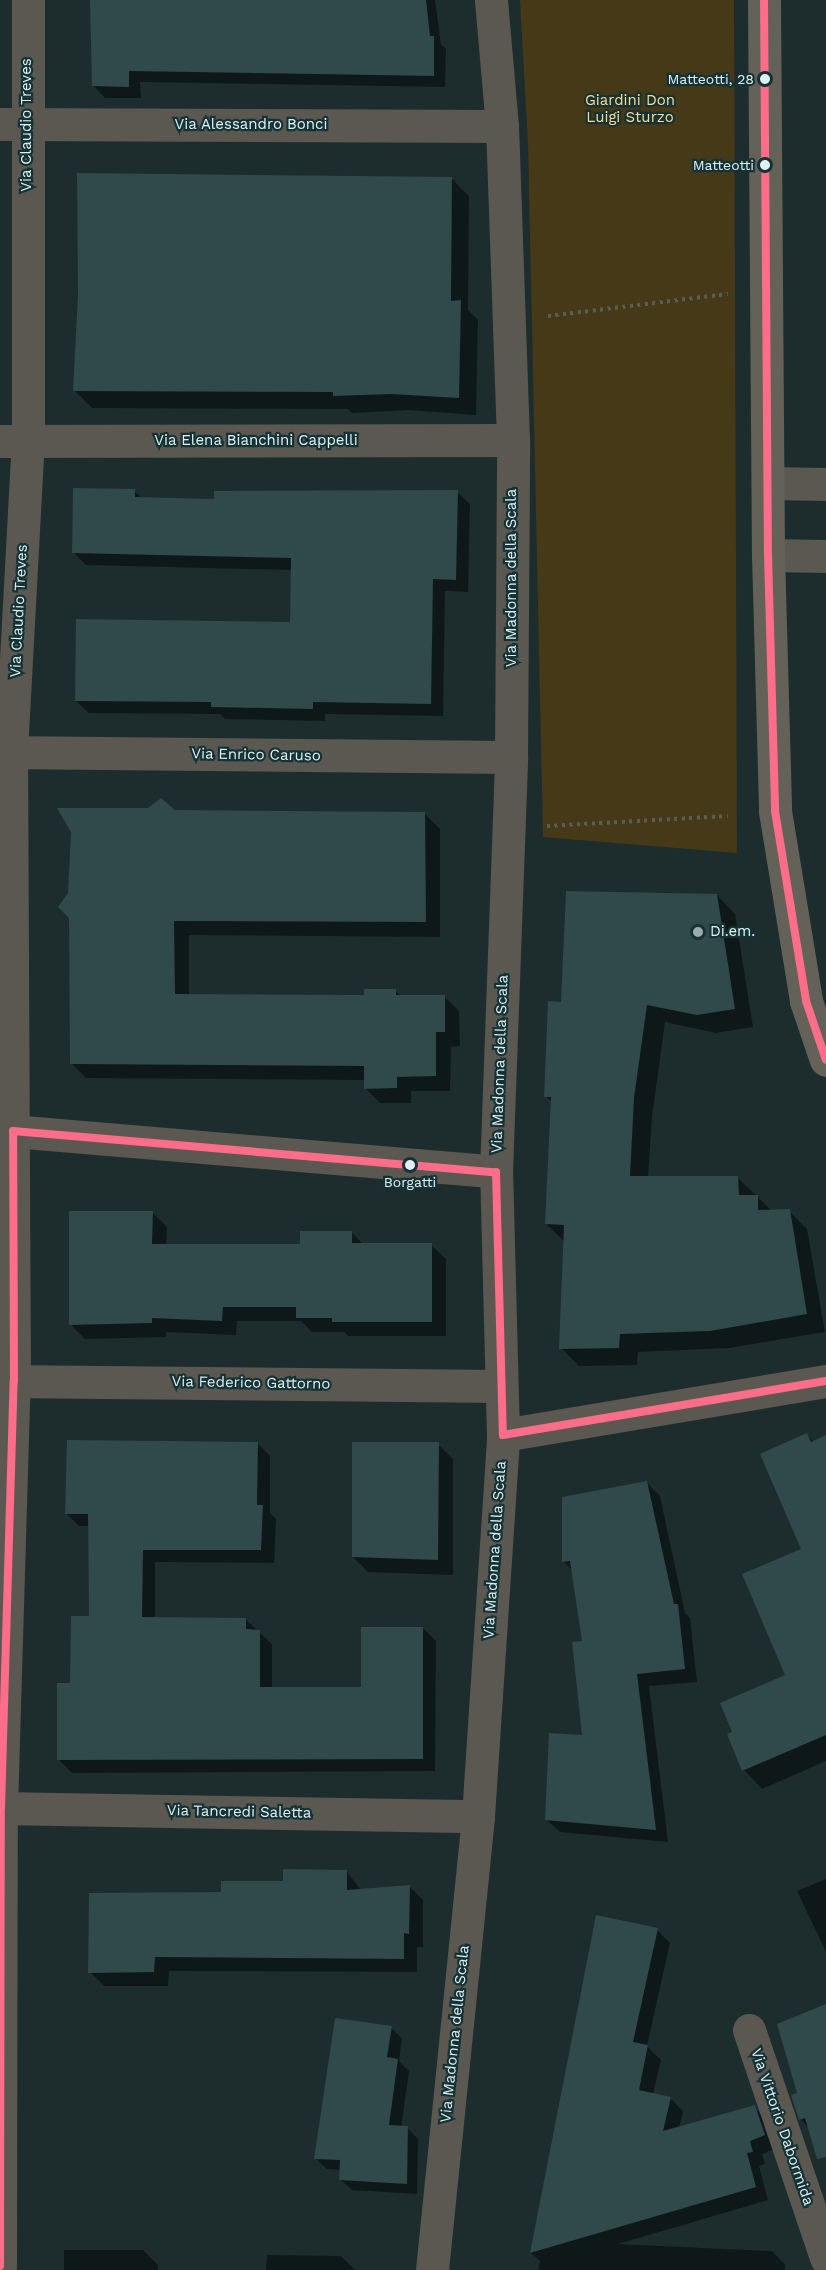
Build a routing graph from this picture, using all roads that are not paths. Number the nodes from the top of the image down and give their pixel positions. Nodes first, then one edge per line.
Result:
1 (28, 0) edge
2 (491, 0) edge
3 (764, 0) edge
4 (13, 124) edge
5 (502, 126) junction
6 (513, 440) junction
7 (14, 441) edge
8 (768, 483) junction
9 (826, 484) edge
10 (768, 555) junction
11 (826, 556) edge
12 (5, 752) edge
13 (511, 757) junction
14 (826, 1060) edge
15 (6, 1131) edge
16 (496, 1172) junction
17 (7, 1381) edge
18 (826, 1381) edge
19 (501, 1386) junction
20 (502, 1435) junction
21 (1, 1808) edge
22 (478, 1816) junction
23 (749, 2030) dead end
24 (826, 2258) edge
25 (0, 2266) edge
26 (432, 2270) edge

1 - 4 street, Via Claudio Treves
2 - 5 street, Via Madonna della Scala
3 - 8 main road
4 - 5 street, Via Alessandro Bonci
4 - 7 street, Via Claudio Treves
5 - 6 street, Via Madonna della Scala
6 - 7 street, Via Elena Bianchini Cappelli
6 - 13 street, Via Madonna della Scala
7 - 12 street, Via Claudio Treves
8 - 9 street
8 - 10 main road
10 - 11 street
10 - 14 main road
12 - 13 street, Via Enrico Caruso
12 - 15 street, Via Claudio Treves
13 - 16 street, Via Madonna della Scala
15 - 16 street
15 - 17 street, Via Claudio Treves
16 - 19 street, Via Madonna della Scala
17 - 19 street, Via Federico Gattorno
17 - 21 street, Via Claudio Treves
18 - 20 street
19 - 20 street, Via Madonna della Scala
20 - 22 street, Via Madonna della Scala
21 - 22 street, Via Tancredi Saletta
21 - 25 street, Via Claudio Treves
22 - 26 street, Via Madonna della Scala
23 - 24 street, Via Vittorio Dabormida

